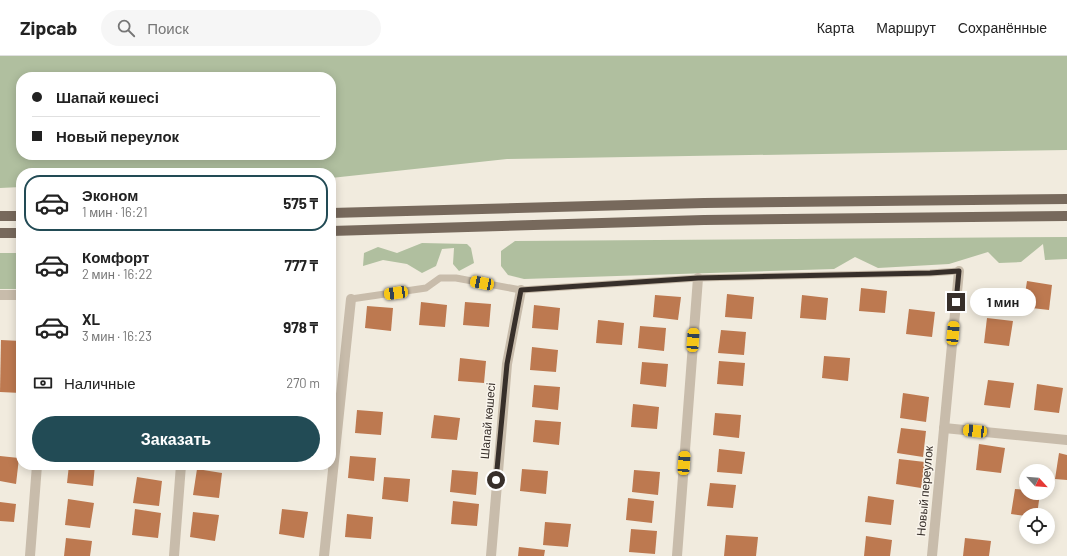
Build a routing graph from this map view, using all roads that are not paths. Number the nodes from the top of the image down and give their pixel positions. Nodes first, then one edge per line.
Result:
1 (1067, 200) edge
2 (336, 213) edge
3 (0, 216) edge
4 (16, 216) edge
5 (1067, 216) edge
6 (336, 231) edge
7 (0, 233) edge
8 (16, 233) edge
9 (959, 271) joint
10 (698, 278) junction
11 (521, 290) junction
12 (16, 295) edge
13 (0, 296) edge
14 (351, 299) joint
15 (944, 428) junction
16 (1067, 440) edge
17 (336, 442) edge
18 (37, 470) edge
19 (181, 470) edge
20 (333, 470) edge
21 (30, 556) edge
22 (174, 556) edge
23 (324, 556) edge
24 (491, 556) edge
25 (677, 556) edge
26 (932, 556) edge

1 - 2 main road
3 - 4 main road
5 - 6 main road
7 - 8 main road
9 - 10 lane
9 - 15 street, Новый переулок
10 - 11 lane
10 - 25 street
11 - 14 lane
11 - 24 street, Шапай көшесі
12 - 13 street
14 - 17 street
15 - 16 street
15 - 26 street, Новый переулок
18 - 21 street
19 - 22 street
20 - 23 street

